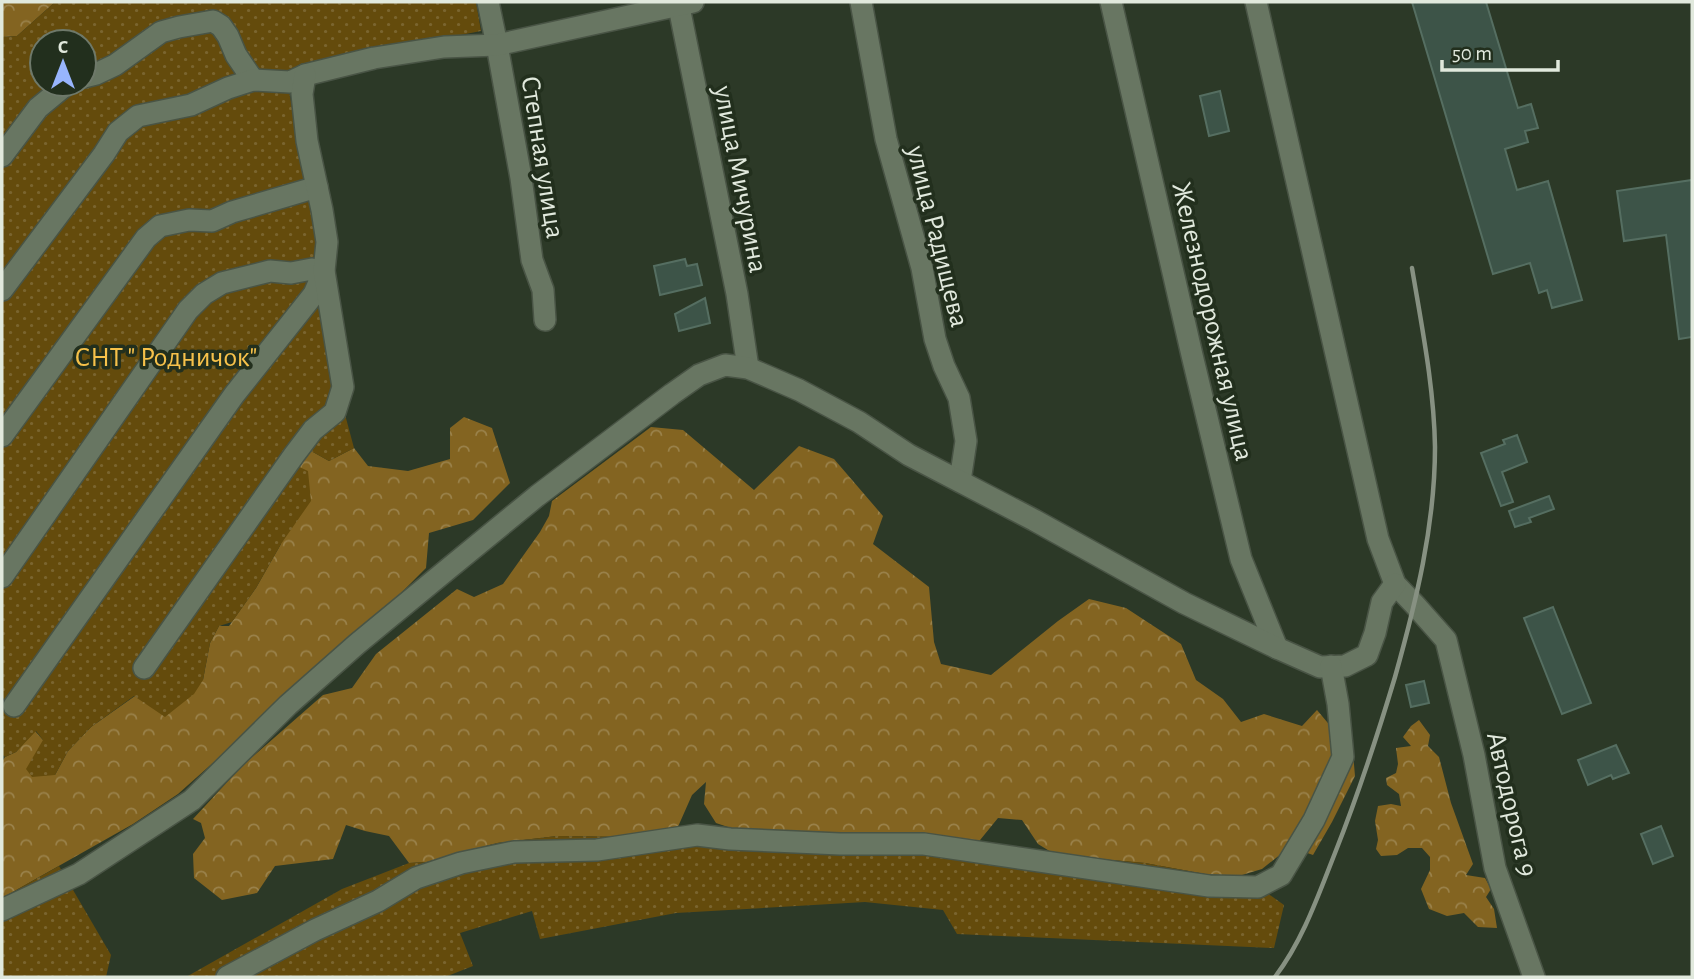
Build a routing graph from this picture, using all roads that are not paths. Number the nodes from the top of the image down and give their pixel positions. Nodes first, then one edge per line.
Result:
1 (488, 2) edge
2 (862, 2) edge
3 (1111, 2) edge
4 (1256, 2) edge
5 (683, 3) edge
6 (211, 12) edge
7 (497, 45) junction
8 (98, 73) edge
9 (304, 75) junction
10 (253, 80) junction
11 (50, 98) edge
12 (2, 156) edge
13 (317, 187) junction
14 (324, 271) junction
15 (2, 290) edge
16 (545, 320) dead end
17 (748, 368) junction
18 (2, 436) edge
19 (960, 481) junction
20 (2, 577) edge
21 (1395, 584) junction
22 (1277, 648) junction
23 (1331, 666) junction
24 (144, 668) dead end
25 (14, 706) dead end
26 (2, 910) edge
27 (1529, 976) edge
28 (228, 977) edge

1 - 7 street, Степная улица
2 - 19 street, улица Радищева
3 - 22 street, Железнодорожная улица
4 - 21 street
5 - 7 street
5 - 17 street, улица Мичурина
6 - 8 street
6 - 10 street
7 - 9 street
7 - 16 street, Степная улица
9 - 10 street
9 - 13 street
10 - 15 street
11 - 12 street
13 - 14 street
13 - 18 street
14 - 20 street
14 - 24 street
14 - 25 street
17 - 19 street
17 - 26 street
19 - 22 street
21 - 23 street
21 - 27 street, Автодорога 9
22 - 23 street
23 - 28 street

